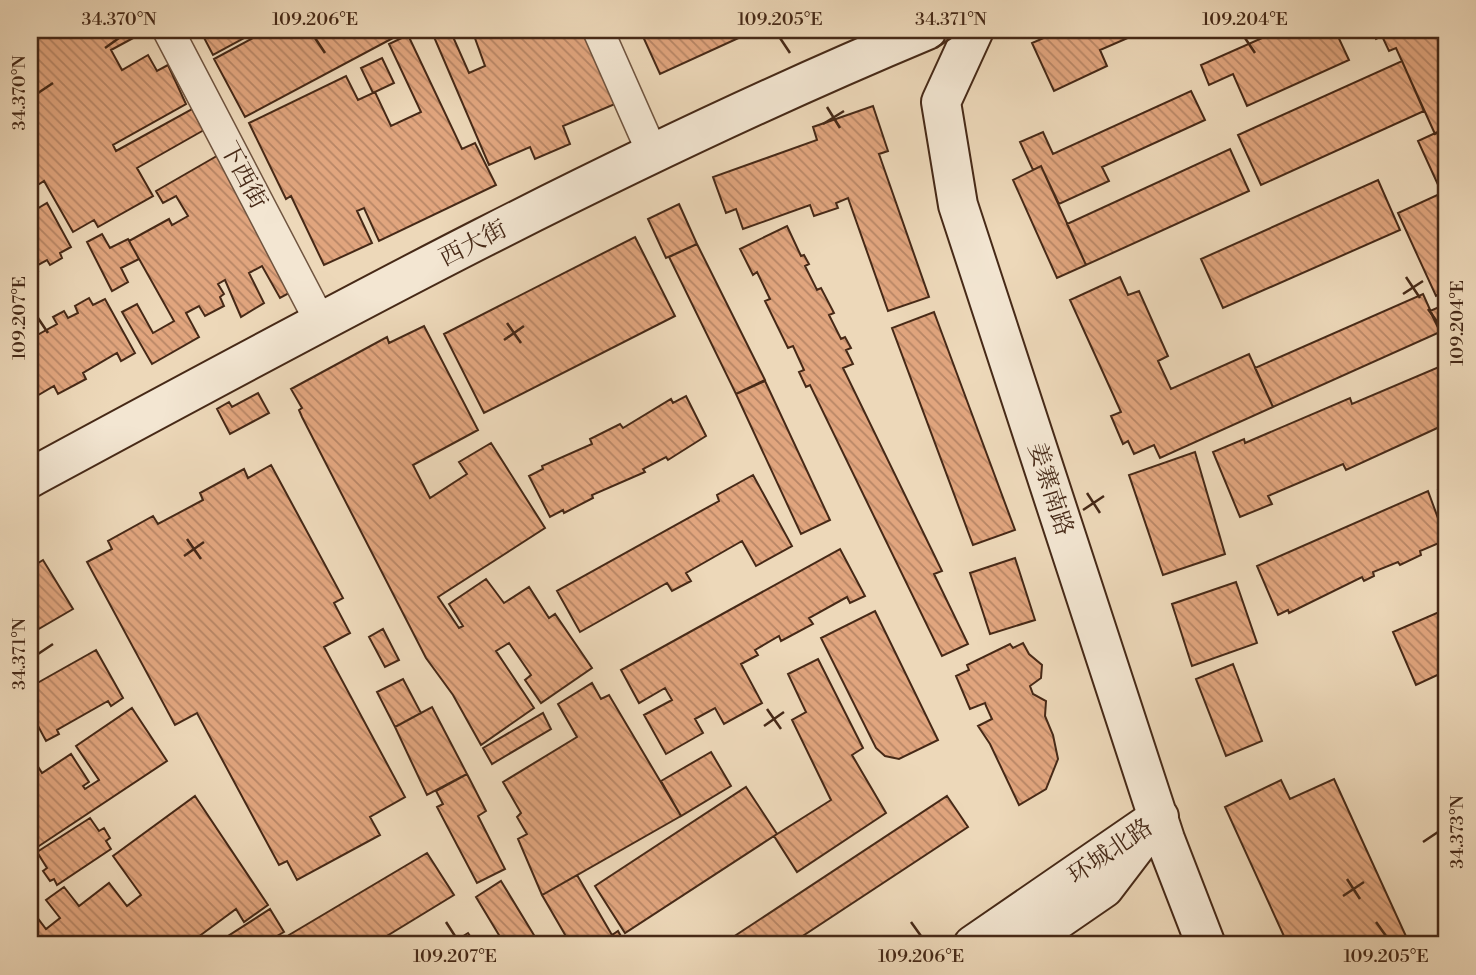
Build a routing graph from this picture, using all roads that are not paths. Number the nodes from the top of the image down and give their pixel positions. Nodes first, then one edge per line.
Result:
1 (168, 30) edge
2 (598, 30) edge
3 (927, 30) edge
4 (974, 30) edge
5 (652, 152) junction
6 (320, 321) junction
7 (30, 478) edge
8 (1159, 817) junction
9 (973, 945) edge
10 (1020, 945) edge
11 (1206, 945) edge

1 - 6 street, 下西街
2 - 5 street
3 - 5 main road, 西大街
4 - 8 main road, 姜寨南路
5 - 6 main road, 西大街
6 - 7 main road, 西大街
8 - 9 main road, 环城北路
8 - 10 main road, 环城北路
8 - 11 main road, 姜寨南路

